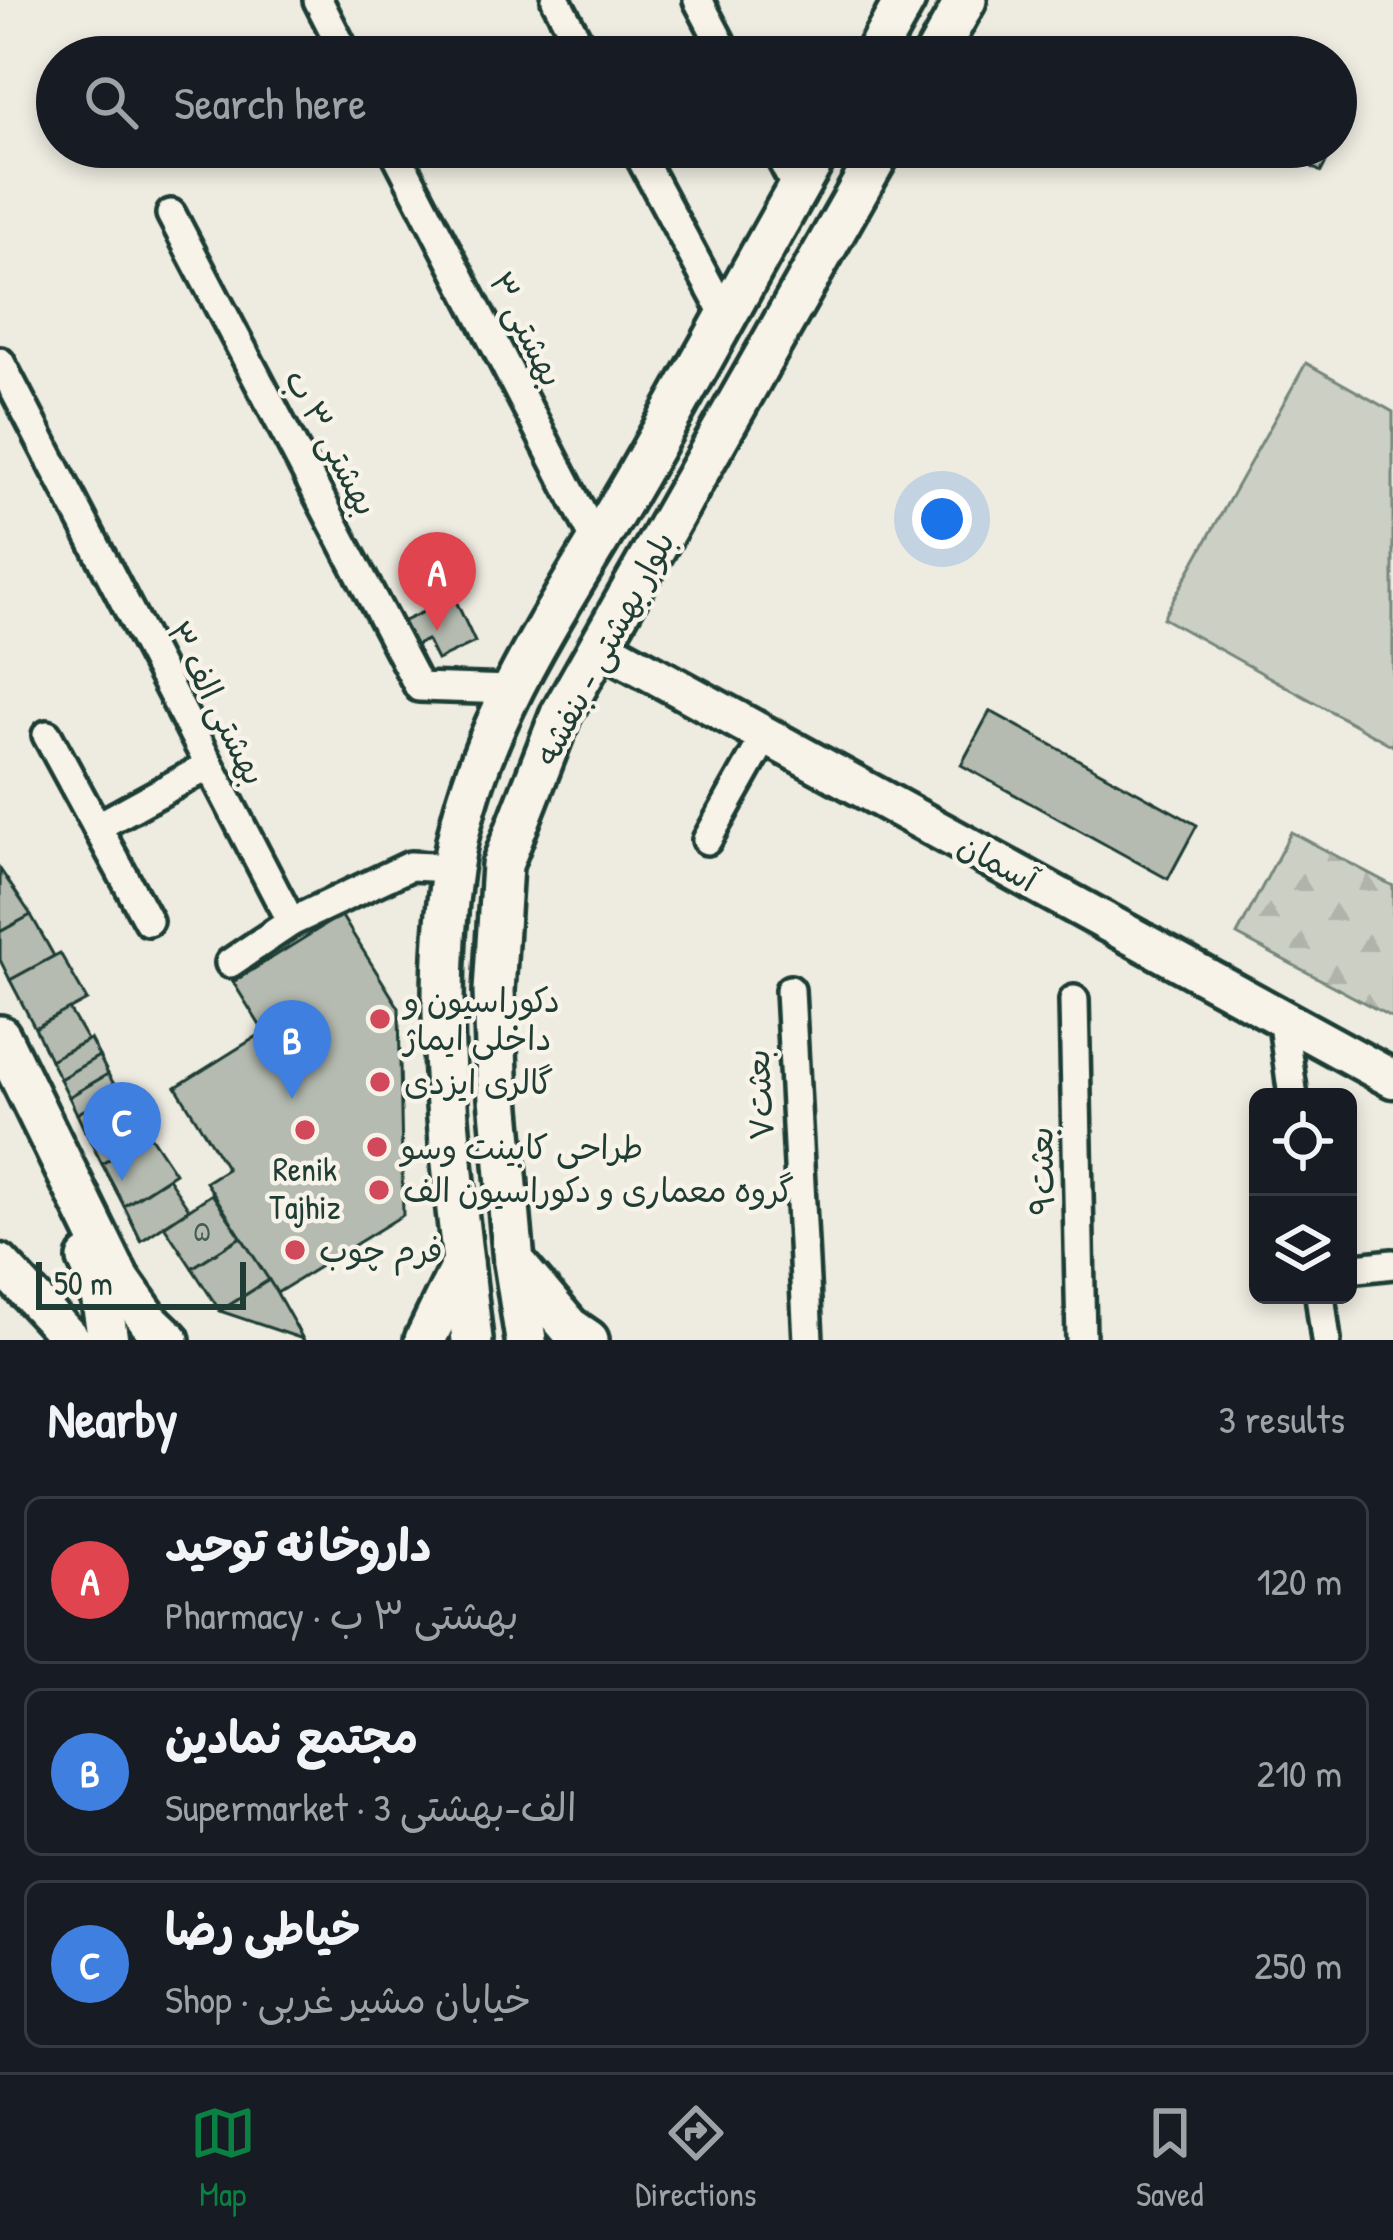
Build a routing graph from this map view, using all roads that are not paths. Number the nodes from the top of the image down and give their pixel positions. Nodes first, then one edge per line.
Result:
1 (317, 0) edge
2 (556, 0) edge
3 (698, 0) edge
4 (905, 0) edge
5 (966, 0) edge
6 (336, 36) edge
7 (575, 36) edge
8 (717, 36) edge
9 (885, 36) edge
10 (946, 36) edge
11 (404, 168) edge
12 (645, 168) edge
13 (786, 168) edge
14 (809, 168) edge
15 (872, 168) edge
16 (797, 189) junction
17 (171, 214) dead end
18 (727, 319) junction
19 (0, 362) edge
20 (597, 543) junction
21 (602, 646) junction
22 (511, 690) junction
23 (47, 735) dead end
24 (766, 735) junction
25 (208, 766) junction
26 (97, 827) junction
27 (707, 840) dead end
28 (452, 868) junction
29 (148, 921) dead end
30 (291, 922) junction
31 (230, 963) dead end
32 (790, 990) dead end
33 (1074, 1000) dead end
34 (1282, 1017) junction
35 (0, 1036) edge
36 (0, 1078) edge
37 (1393, 1079) edge
38 (1292, 1088) edge
39 (463, 1262) junction
40 (514, 1262) junction
41 (0, 1263) edge
42 (1393, 1264) edge
43 (1357, 1268) edge
44 (1321, 1304) edge
45 (123, 1336) edge
46 (425, 1340) edge
47 (472, 1340) edge
48 (526, 1340) edge
49 (588, 1340) edge
50 (808, 1340) edge
51 (1081, 1340) edge
52 (1326, 1340) edge

1 - 6 street
2 - 7 street
3 - 8 street
4 - 9 main road
5 - 10 main road
11 - 20 street, بهشتی ۳
12 - 18 street
13 - 16 street
14 - 16 main road, بلوار بهشتی - بنفشه
15 - 21 main road, بلوار بهشتی - بنفشه
16 - 18 main road, بلوار بهشتی - بنفشه
17 - 22 street, بهشتی ۳ ب
18 - 20 main road, بلوار بهشتی - بنفشه
19 - 25 street, بهشتی الف ۳
20 - 22 main road, بلوار بهشتی - بنفشه
21 - 24 street, آسمان
21 - 40 main road, بلوار بهشتی - بنفشه
22 - 28 main road, بلوار بهشتی - بنفشه
23 - 26 street
24 - 27 street
24 - 34 street, آسمان
25 - 26 street
25 - 30 street, بهشتی الف ۳
26 - 29 street
28 - 30 street
28 - 39 main road, بلوار بهشتی - بنفشه
30 - 31 street
32 - 50 street, بعثت۷
33 - 51 street, بعثت۹
34 - 37 street, آسمان
34 - 38 street
35 - 45 main road
36 - 45 main road
39 - 46 main road
39 - 47 main road, بلوار بهشتی - بنفشه
40 - 48 main road, بلوار بهشتی - بنفشه
40 - 49 main road
41 - 45 street
42 - 43 street
44 - 52 street

